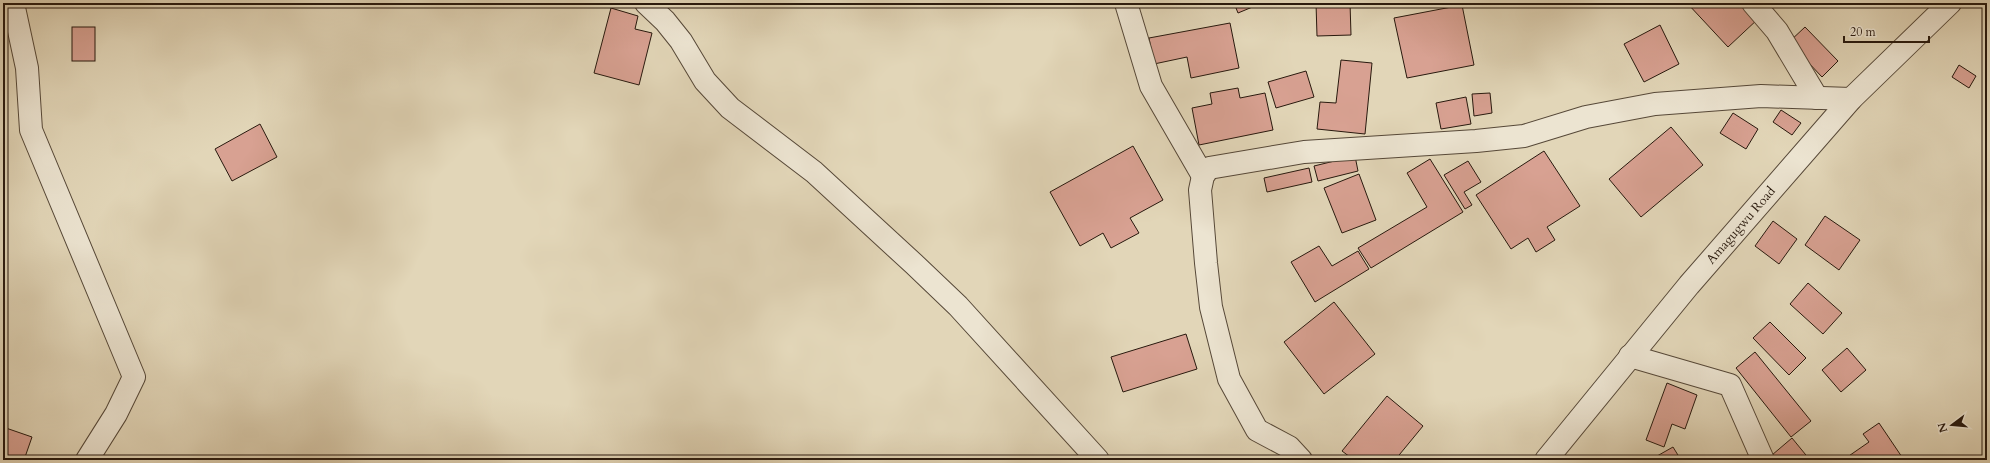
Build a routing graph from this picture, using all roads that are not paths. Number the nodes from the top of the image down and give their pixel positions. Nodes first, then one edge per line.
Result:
1 (13, 3) edge
2 (646, 3) edge
3 (1126, 3) edge
4 (1753, 3) edge
5 (1950, 3) edge
6 (1817, 98) junction
7 (1851, 99) junction
8 (1203, 176) junction
9 (1630, 356) junction
10 (88, 460) edge
11 (1098, 460) edge
12 (1301, 460) edge
13 (1546, 460) edge
14 (1763, 460) edge

1 - 10 street
2 - 11 street
3 - 8 street
4 - 6 street
5 - 7 street, Amagugwu Road
6 - 7 street
6 - 8 street
7 - 9 street, Amagugwu Road
8 - 12 street
9 - 13 street, Amagugwu Road
9 - 14 street

